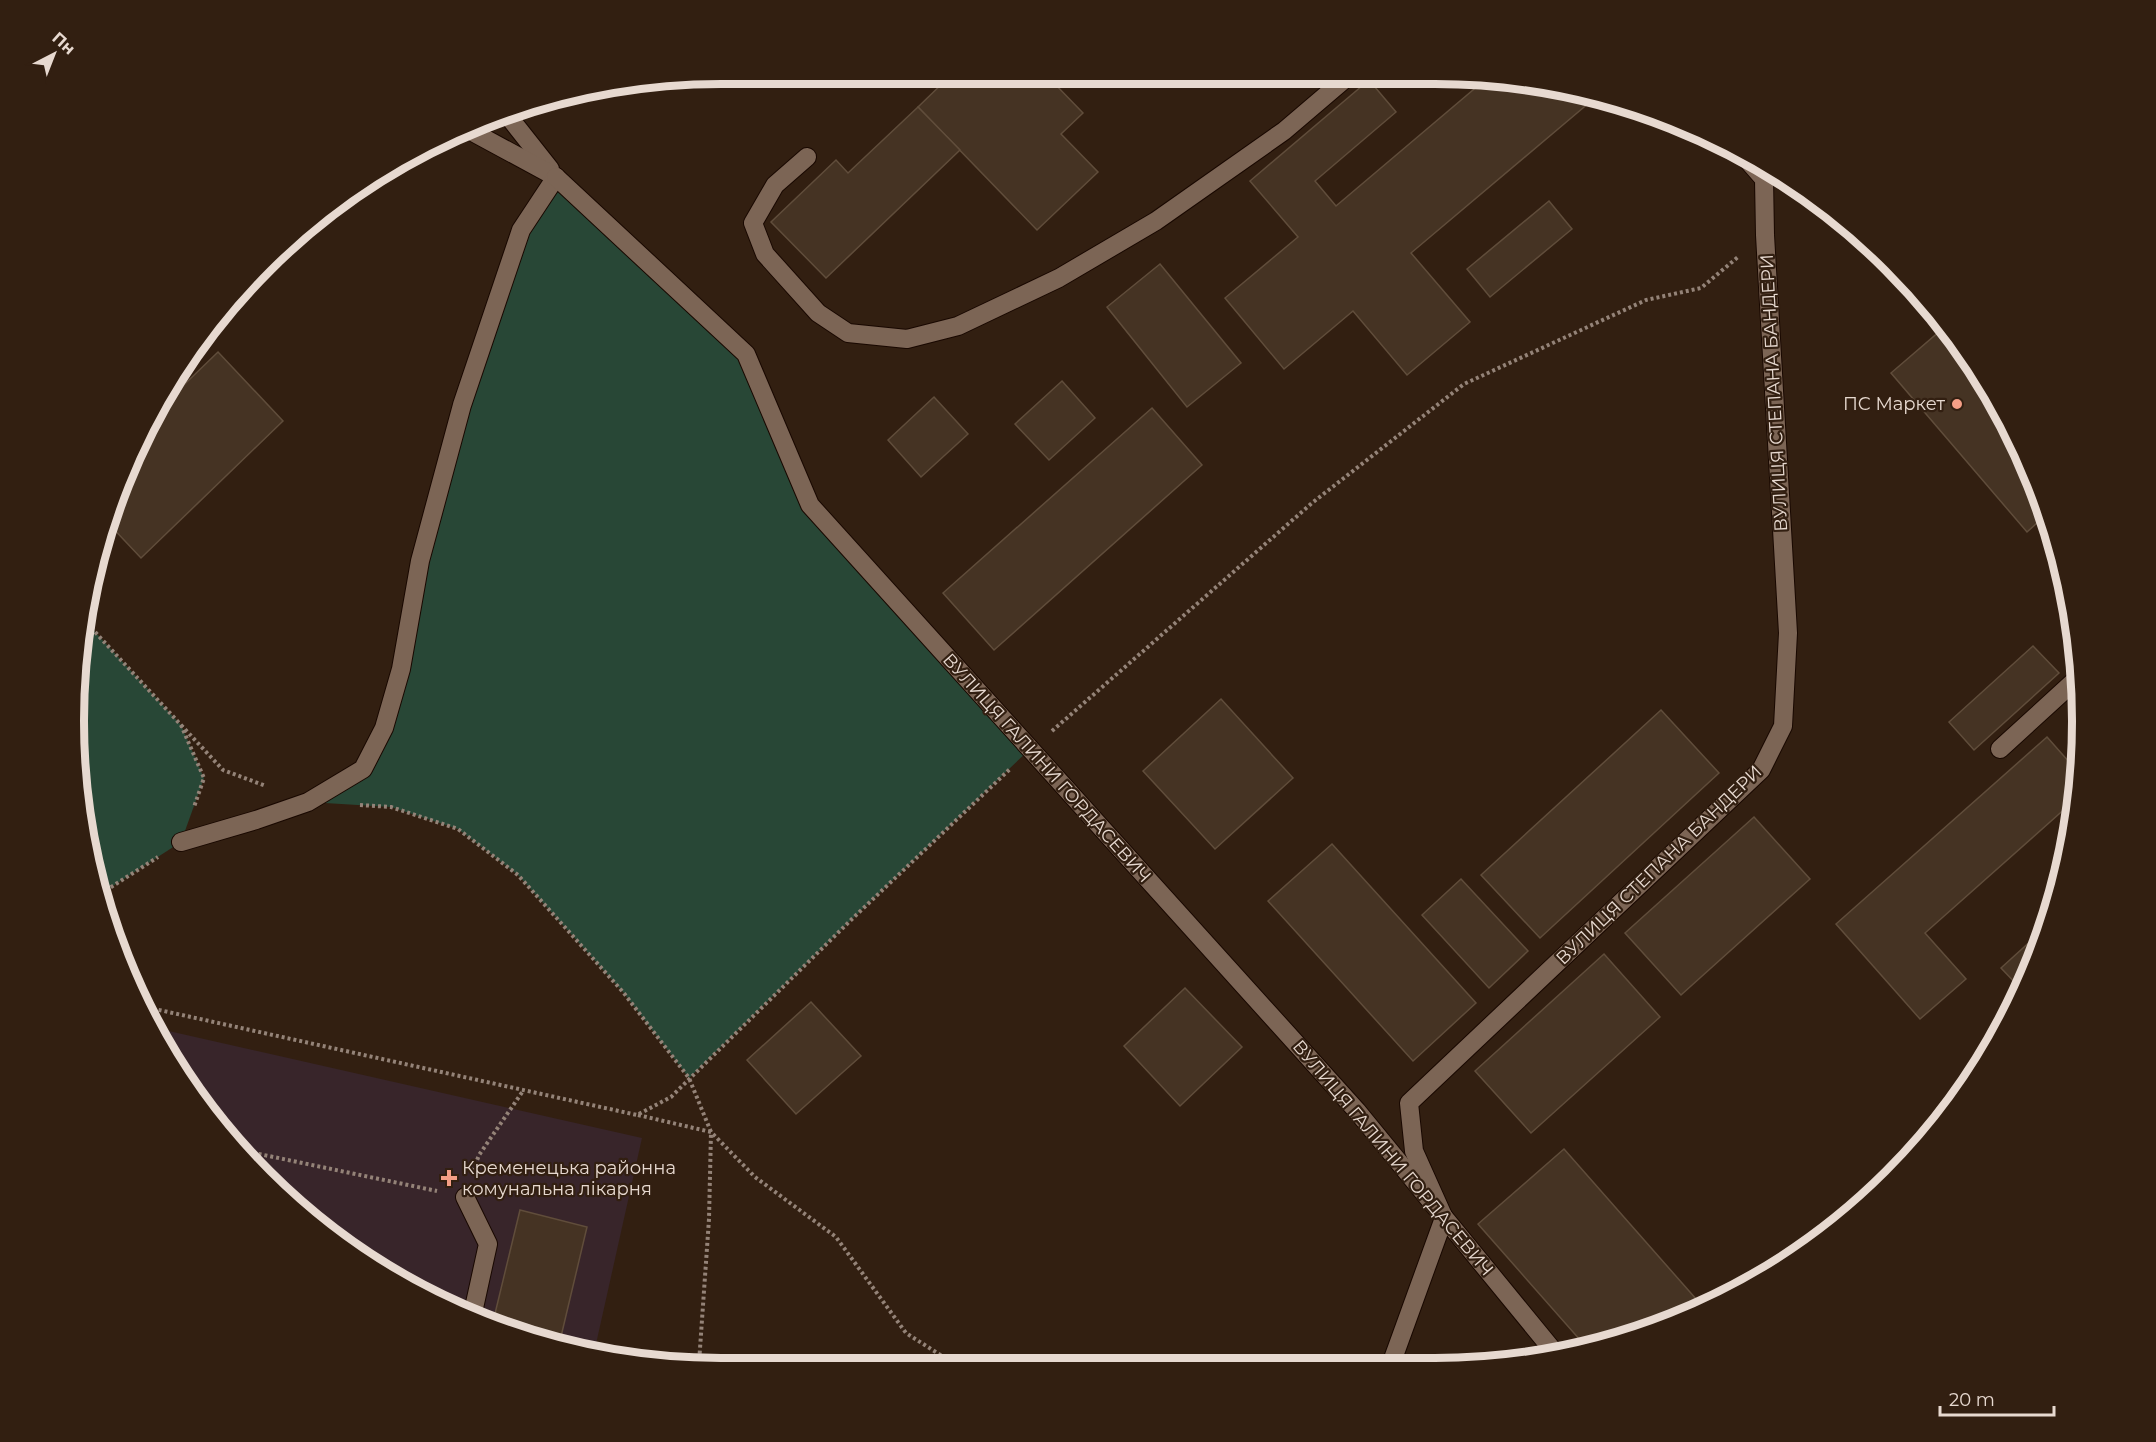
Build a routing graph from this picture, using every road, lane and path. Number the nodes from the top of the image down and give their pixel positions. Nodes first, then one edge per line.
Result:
1 (1339, 84) edge
2 (511, 120) edge
3 (475, 133) edge
4 (807, 157) dead end
5 (1757, 171) edge
6 (556, 177) junction
7 (1765, 235) junction
8 (91, 627) edge
9 (2071, 683) edge
10 (181, 725) junction
11 (1030, 749) junction
12 (2000, 749) dead end
13 (308, 802) junction
14 (355, 805) dead end
15 (181, 842) junction
16 (107, 890) edge
17 (153, 1009) edge
18 (689, 1078) junction
19 (523, 1091) junction
20 (637, 1115) junction
21 (711, 1132) junction
22 (253, 1153) edge
23 (465, 1197) junction
24 (1444, 1218) junction
25 (474, 1309) edge
26 (1551, 1347) edge
27 (699, 1357) edge
28 (945, 1358) edge
29 (1393, 1358) edge

1 - 4 street
2 - 6 street
3 - 6 street
5 - 7 street, ВУЛИЦЯ СТЕПАНА БАНДЕРИ
6 - 11 street, ВУЛИЦЯ ГАЛИНИ ГОРДАСЕВИЧ
6 - 13 street
7 - 11 path
7 - 24 street, ВУЛИЦЯ СТЕПАНА БАНДЕРИ
8 - 10 path
9 - 12 street
10 - 13 path
10 - 15 path
11 - 18 path
11 - 24 street, ВУЛИЦЯ ГАЛИНИ ГОРДАСЕВИЧ
13 - 15 street
14 - 18 path
15 - 16 path
17 - 19 path
18 - 20 path
18 - 21 path
19 - 20 path
19 - 23 path
20 - 21 path
21 - 27 path
21 - 28 path
22 - 23 path
23 - 25 street
24 - 26 street, ВУЛИЦЯ ГАЛИНИ ГОРДАСЕВИЧ
24 - 29 street

